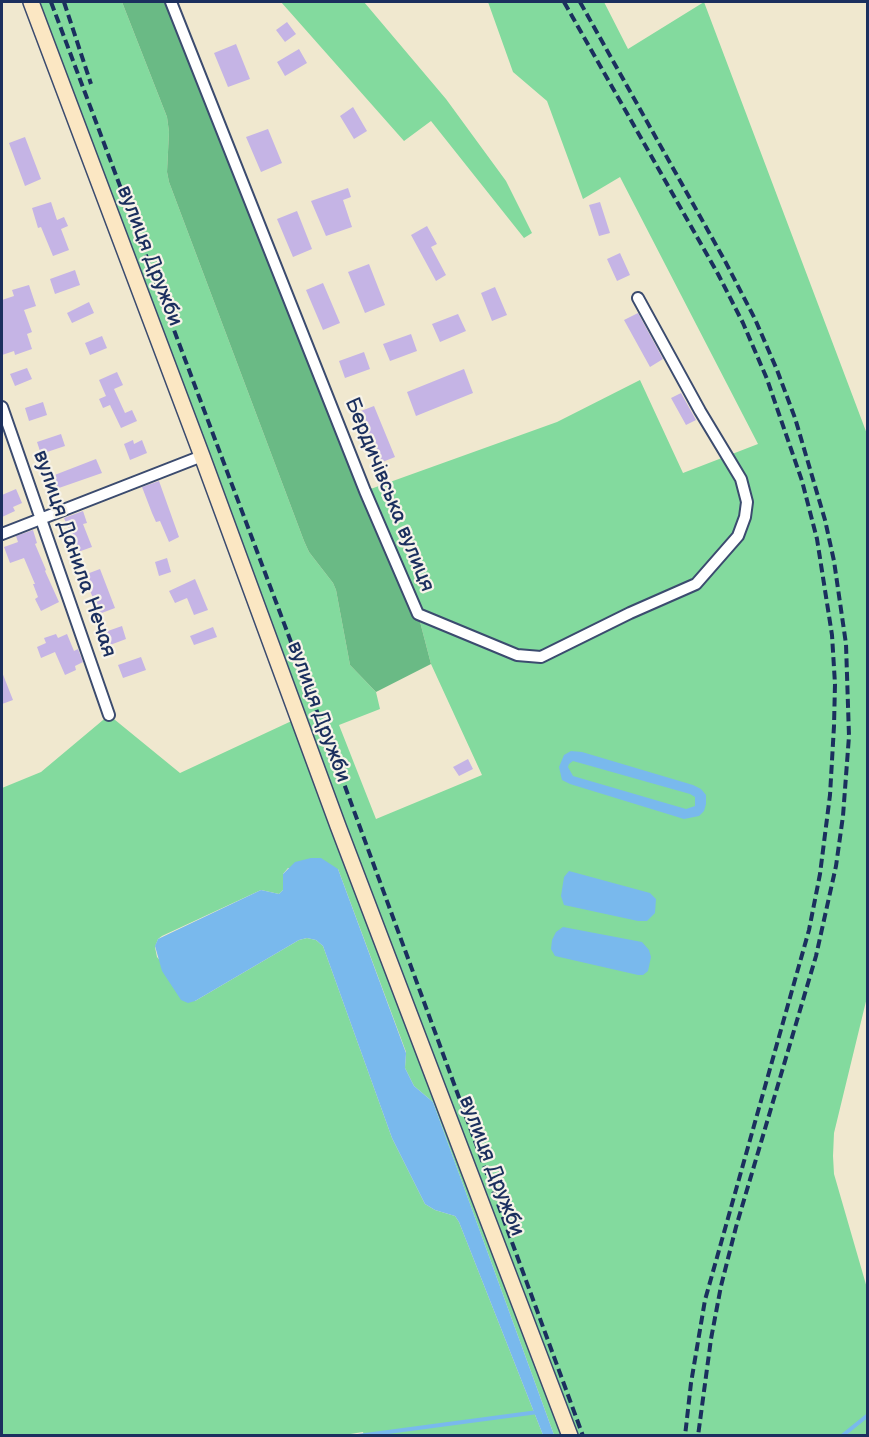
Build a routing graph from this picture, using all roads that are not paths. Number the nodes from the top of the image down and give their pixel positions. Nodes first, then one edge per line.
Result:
1 (31, 2) edge
2 (171, 2) edge
3 (638, 298) dead end
4 (2, 407) edge
5 (202, 456) junction
6 (41, 518) junction
7 (2, 534) edge
8 (109, 715) dead end
9 (570, 1436) edge

1 - 5 street, вулиця Дружби
2 - 3 street, Бердичівська вулиця
4 - 6 street, вулиця Данила Нечая
5 - 6 street
5 - 9 street, вулиця Дружби
6 - 7 street
6 - 8 street, вулиця Данила Нечая

